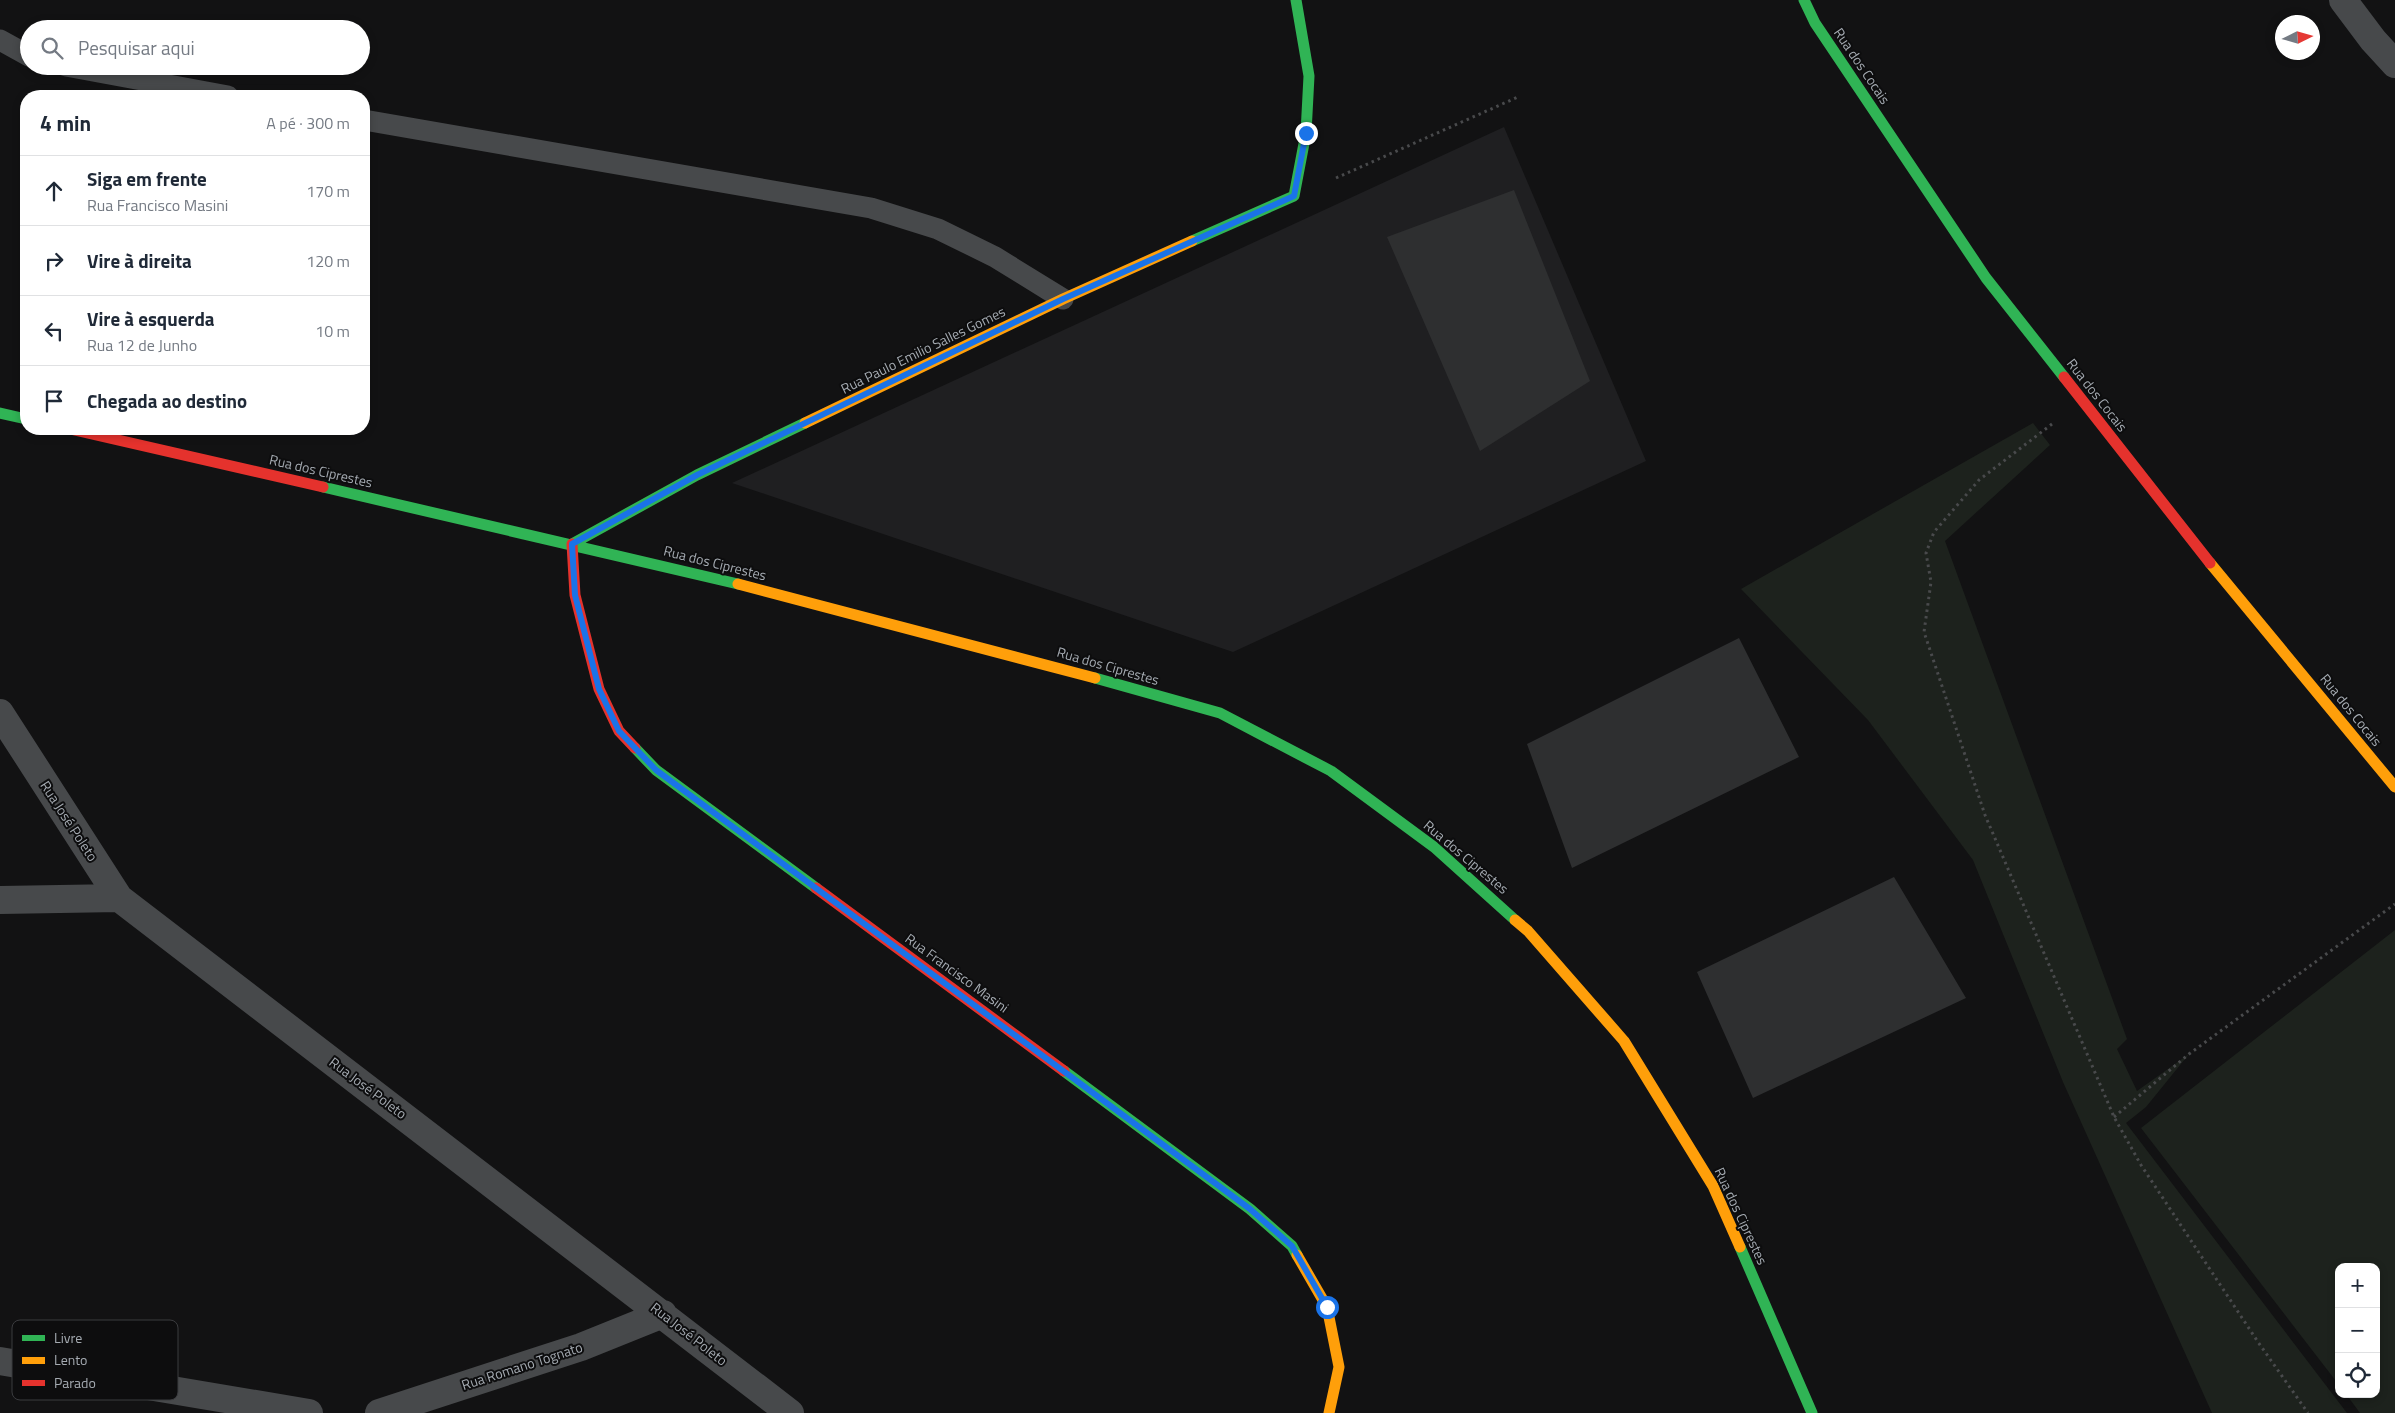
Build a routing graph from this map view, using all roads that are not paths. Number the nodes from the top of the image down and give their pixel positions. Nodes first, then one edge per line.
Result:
1 (1296, 0) edge
2 (1804, 0) edge
3 (2343, 0) edge
4 (0, 40) edge
5 (20, 51) edge
6 (2395, 64) edge
7 (106, 75) edge
8 (193, 90) edge
9 (370, 121) edge
10 (1063, 299) junction
11 (0, 413) edge
12 (20, 418) edge
13 (96, 435) edge
14 (572, 544) junction
15 (0, 713) edge
16 (2395, 787) edge
17 (119, 898) junction
18 (0, 900) edge
19 (663, 1314) junction
20 (178, 1391) edge
21 (309, 1413) edge
22 (379, 1413) edge
23 (790, 1413) edge
24 (1329, 1413) edge
25 (1812, 1413) edge

1 - 10 street, Rua Paulo Emilio Salles Gomes
2 - 16 street, Rua dos Cocais
3 - 6 street
4 - 5 lane
7 - 8 lane
9 - 10 lane
10 - 14 street, Rua Paulo Emilio Salles Gomes
11 - 12 street
13 - 14 street, Rua dos Ciprestes
14 - 24 street, Rua Francisco Masini
14 - 25 street, Rua dos Ciprestes
15 - 17 street, Rua José Poleto
17 - 18 street
17 - 19 street, Rua José Poleto
19 - 22 street, Rua Romano Tognato
19 - 23 street, Rua José Poleto
20 - 21 street

